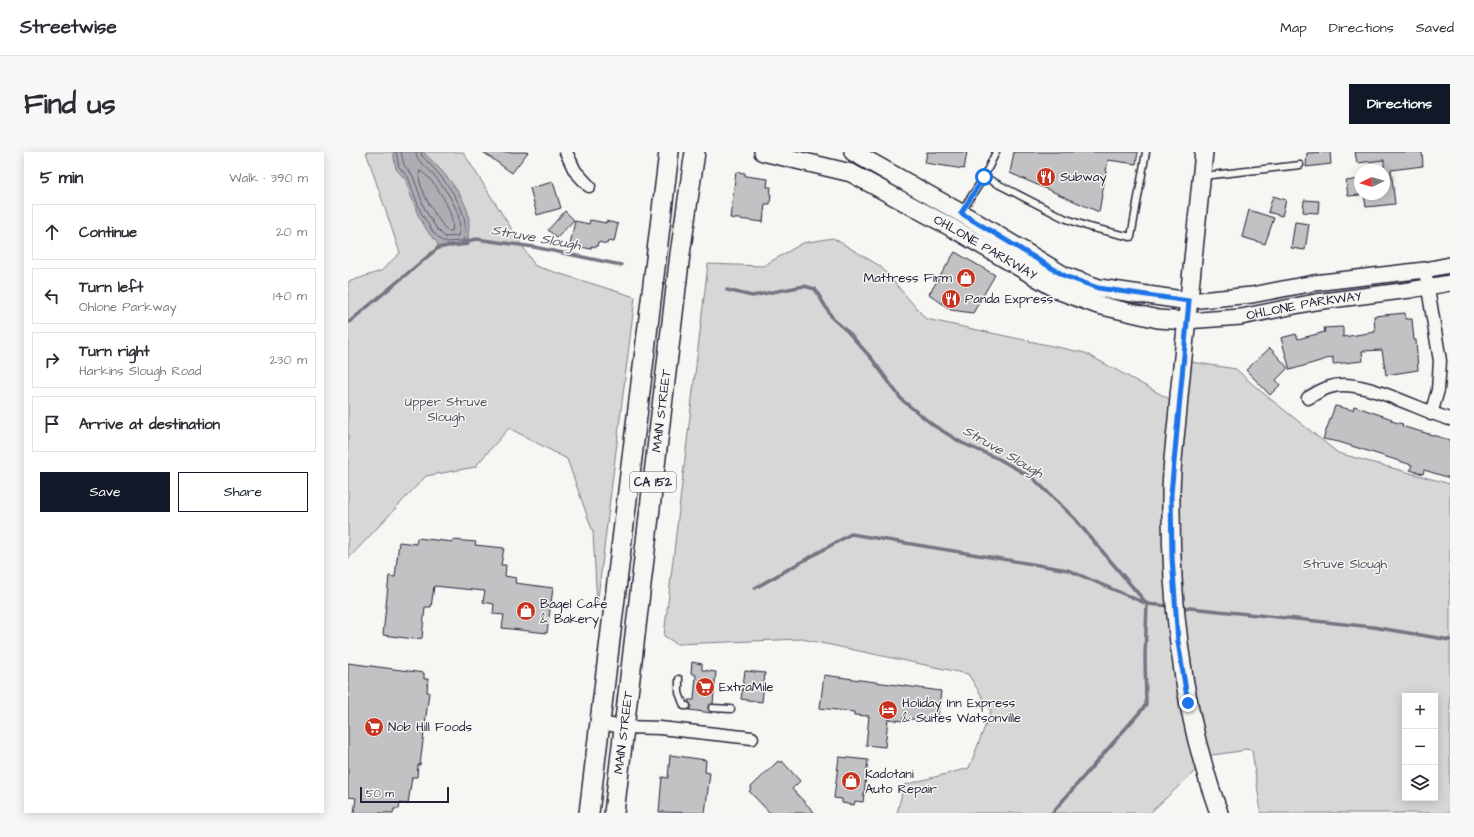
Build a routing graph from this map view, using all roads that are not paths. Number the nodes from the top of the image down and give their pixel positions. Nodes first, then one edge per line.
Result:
1 (566, 152) edge
2 (669, 152) edge
3 (695, 152) edge
4 (763, 152) edge
5 (853, 152) edge
6 (996, 152) edge
7 (1146, 152) edge
8 (1204, 152) edge
9 (1300, 165) dead end
10 (1202, 176) junction
11 (984, 177) junction
12 (589, 186) dead end
13 (957, 221) junction
14 (1450, 264) edge
15 (1424, 270) junction
16 (1450, 283) edge
17 (1427, 288) junction
18 (1189, 301) junction
19 (1186, 321) junction
20 (1308, 398) dead end
21 (1431, 414) junction
22 (1450, 419) edge
23 (678, 679) dead end
24 (687, 706) dead end
25 (712, 708) dead end
26 (731, 709) dead end
27 (600, 723) junction
28 (623, 727) junction
29 (752, 738) dead end
30 (589, 813) edge
31 (614, 813) edge
32 (1219, 813) edge

1 - 12 street
2 - 27 main road, MAIN STREET / CA 152
3 - 28 main road, MAIN STREET / CA 152
4 - 13 main road, OHLONE PARKWAY
5 - 13 main road, OHLONE PARKWAY
6 - 11 lane
7 - 11 lane
8 - 10 main road
9 - 10 lane
10 - 18 main road
11 - 13 lane
13 - 18 main road, OHLONE PARKWAY
13 - 19 main road, OHLONE PARKWAY
14 - 15 street, OHLONE PARKWAY
15 - 17 street
15 - 18 street, OHLONE PARKWAY
16 - 17 street, OHLONE PARKWAY
17 - 19 street, OHLONE PARKWAY
17 - 21 street
18 - 19 main road
19 - 32 main road
20 - 21 street
21 - 22 street
23 - 24 lane
25 - 26 lane
27 - 28 street
27 - 30 main road, MAIN STREET / CA 152
28 - 29 street
28 - 31 main road, MAIN STREET / CA 152

